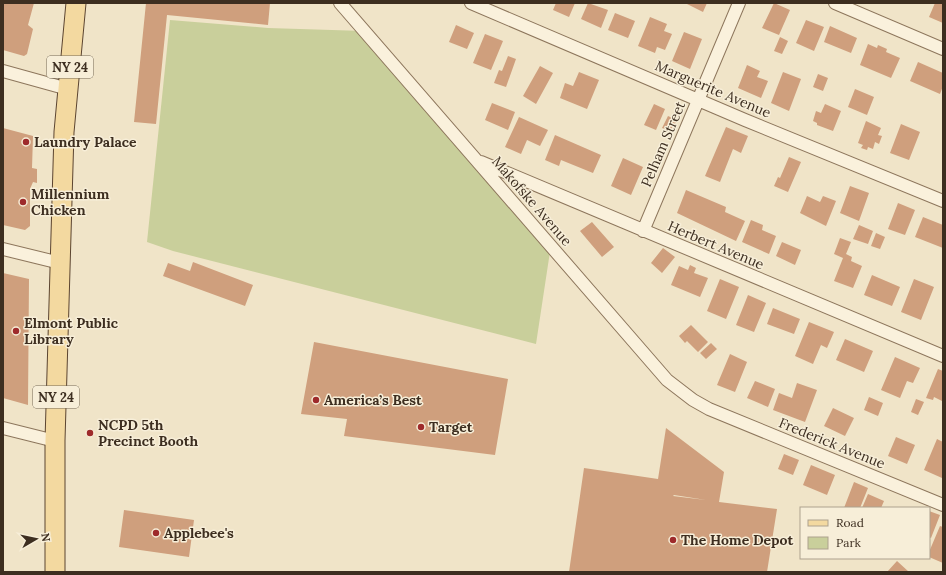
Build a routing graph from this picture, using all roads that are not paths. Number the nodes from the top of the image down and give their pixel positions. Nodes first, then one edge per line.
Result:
1 (76, 3) edge
2 (340, 3) edge
3 (471, 3) edge
4 (738, 3) edge
5 (835, 3) edge
6 (943, 48) edge
7 (3, 72) edge
8 (68, 89) junction
9 (698, 98) junction
10 (478, 161) junction
11 (943, 200) edge
12 (643, 231) junction
13 (3, 249) edge
14 (60, 263) junction
15 (943, 356) edge
16 (710, 409) joint
17 (3, 428) edge
18 (55, 441) junction
19 (943, 506) edge
20 (55, 572) edge

1 - 8 main road, NY 24
2 - 10 street, Makofske Avenue
3 - 9 street, Marguerite Avenue
4 - 9 street, Pelham Street
5 - 6 street
7 - 8 street
8 - 14 main road, NY 24
9 - 11 street, Marguerite Avenue
9 - 12 street, Pelham Street
10 - 12 street, Herbert Avenue
10 - 16 street, Makofske Avenue
12 - 15 street, Herbert Avenue
13 - 14 street
14 - 18 main road, NY 24
16 - 19 street, Frederick Avenue
17 - 18 street
18 - 20 main road, NY 24

